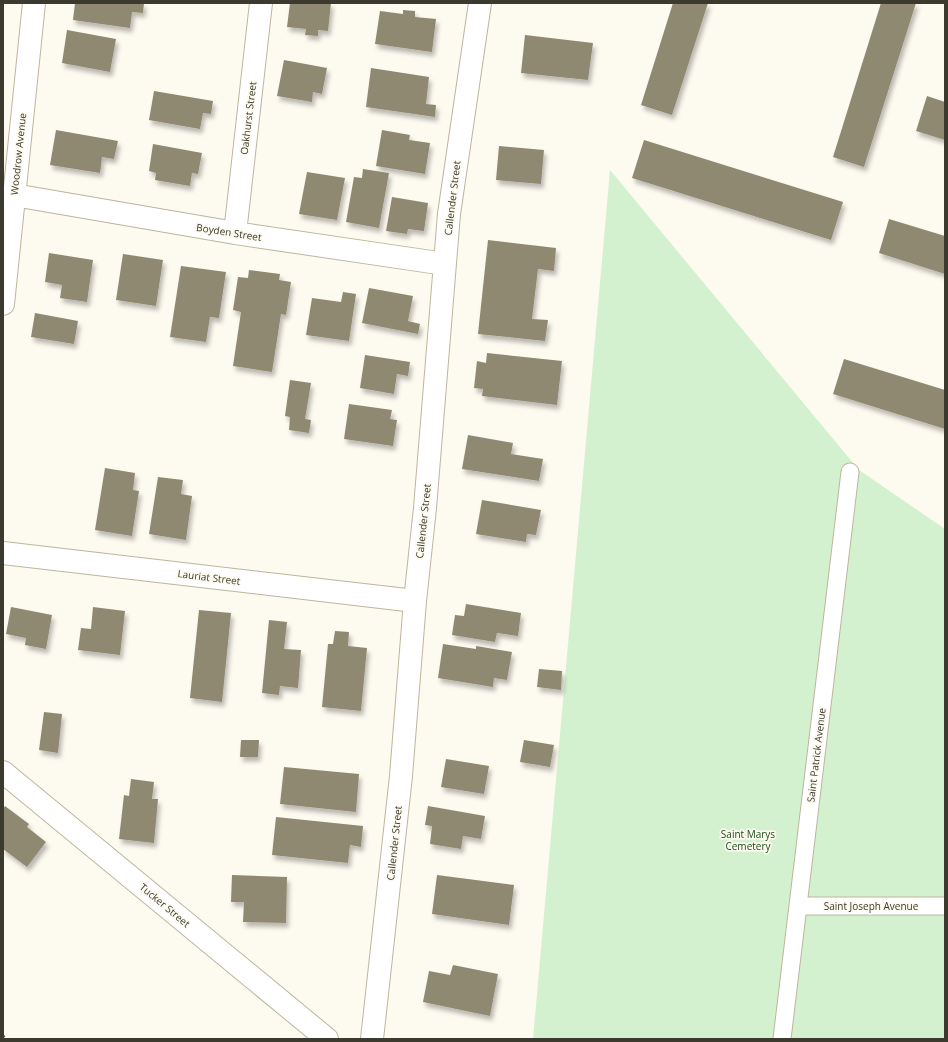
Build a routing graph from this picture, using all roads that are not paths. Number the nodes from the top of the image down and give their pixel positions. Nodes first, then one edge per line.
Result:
1 (34, 3) edge
2 (261, 3) edge
3 (480, 3) edge
4 (14, 195) junction
5 (234, 233) junction
6 (445, 264) junction
7 (3, 304) edge
8 (850, 472) dead end
9 (3, 553) edge
10 (415, 601) junction
11 (3, 772) edge
12 (798, 906) junction
13 (945, 906) edge
14 (327, 1039) edge
15 (372, 1039) edge
16 (782, 1039) edge

1 - 4 street, Woodrow Avenue
2 - 5 street, Oakhurst Street
3 - 6 street, Callender Street
4 - 5 street, Boyden Street
4 - 7 street, Woodrow Avenue
5 - 6 street, Boyden Street
6 - 10 street, Callender Street
8 - 12 lane, Saint Patrick Avenue
9 - 10 street, Lauriat Street
10 - 15 street, Callender Street
11 - 14 street, Tucker Street
12 - 13 lane, Saint Joseph Avenue
12 - 16 lane, Saint Patrick Avenue

